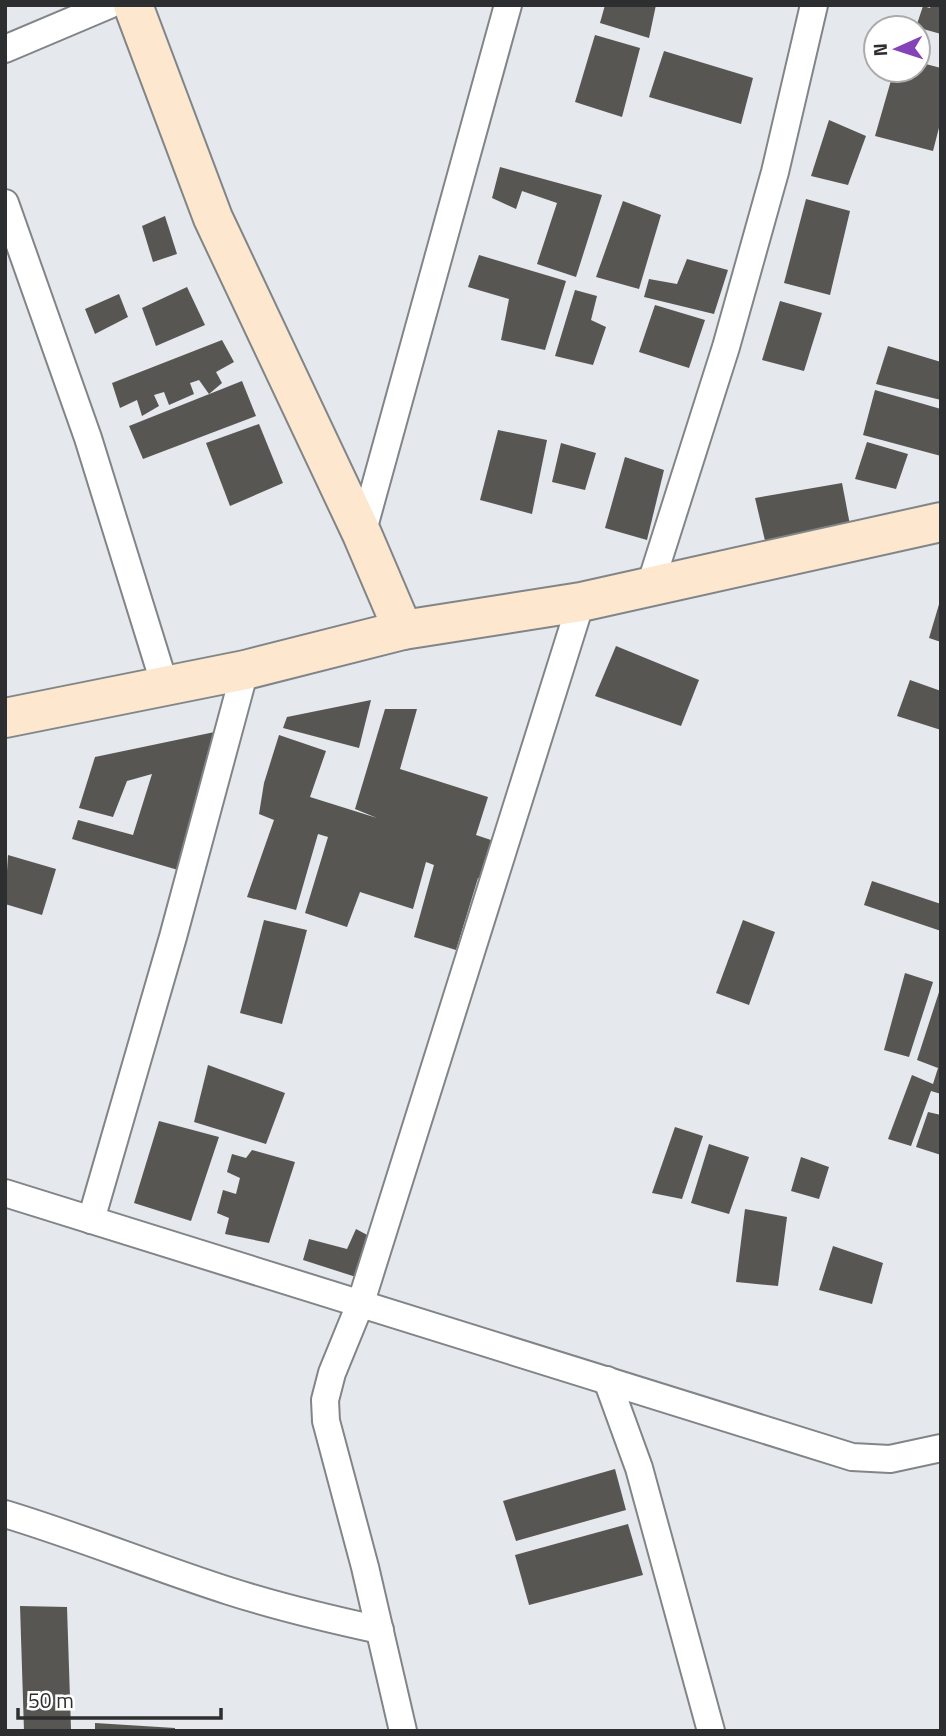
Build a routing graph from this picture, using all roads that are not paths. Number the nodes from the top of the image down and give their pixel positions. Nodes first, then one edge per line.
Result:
1 (109, 5) edge
2 (133, 5) edge
3 (508, 5) edge
4 (814, 5) edge
5 (5, 49) edge
6 (5, 203) edge
7 (941, 522) edge
8 (362, 534) junction
9 (650, 586) junction
10 (581, 602) junction
11 (403, 630) junction
12 (245, 670) junction
13 (164, 686) junction
14 (5, 718) edge
15 (5, 1193) edge
16 (92, 1220) junction
17 (361, 1302) junction
18 (607, 1380) junction
19 (941, 1448) edge
20 (5, 1514) edge
21 (380, 1630) junction
22 (403, 1731) edge
23 (711, 1731) edge

1 - 5 street
2 - 8 street
3 - 8 street
4 - 9 street
6 - 13 street
7 - 9 street
8 - 11 street
9 - 10 street
10 - 11 street
10 - 17 street
11 - 12 street
12 - 13 street
12 - 16 street
13 - 14 street
15 - 16 street
16 - 17 street
17 - 18 street
17 - 21 street
18 - 19 street
18 - 23 street
20 - 21 street
21 - 22 street

